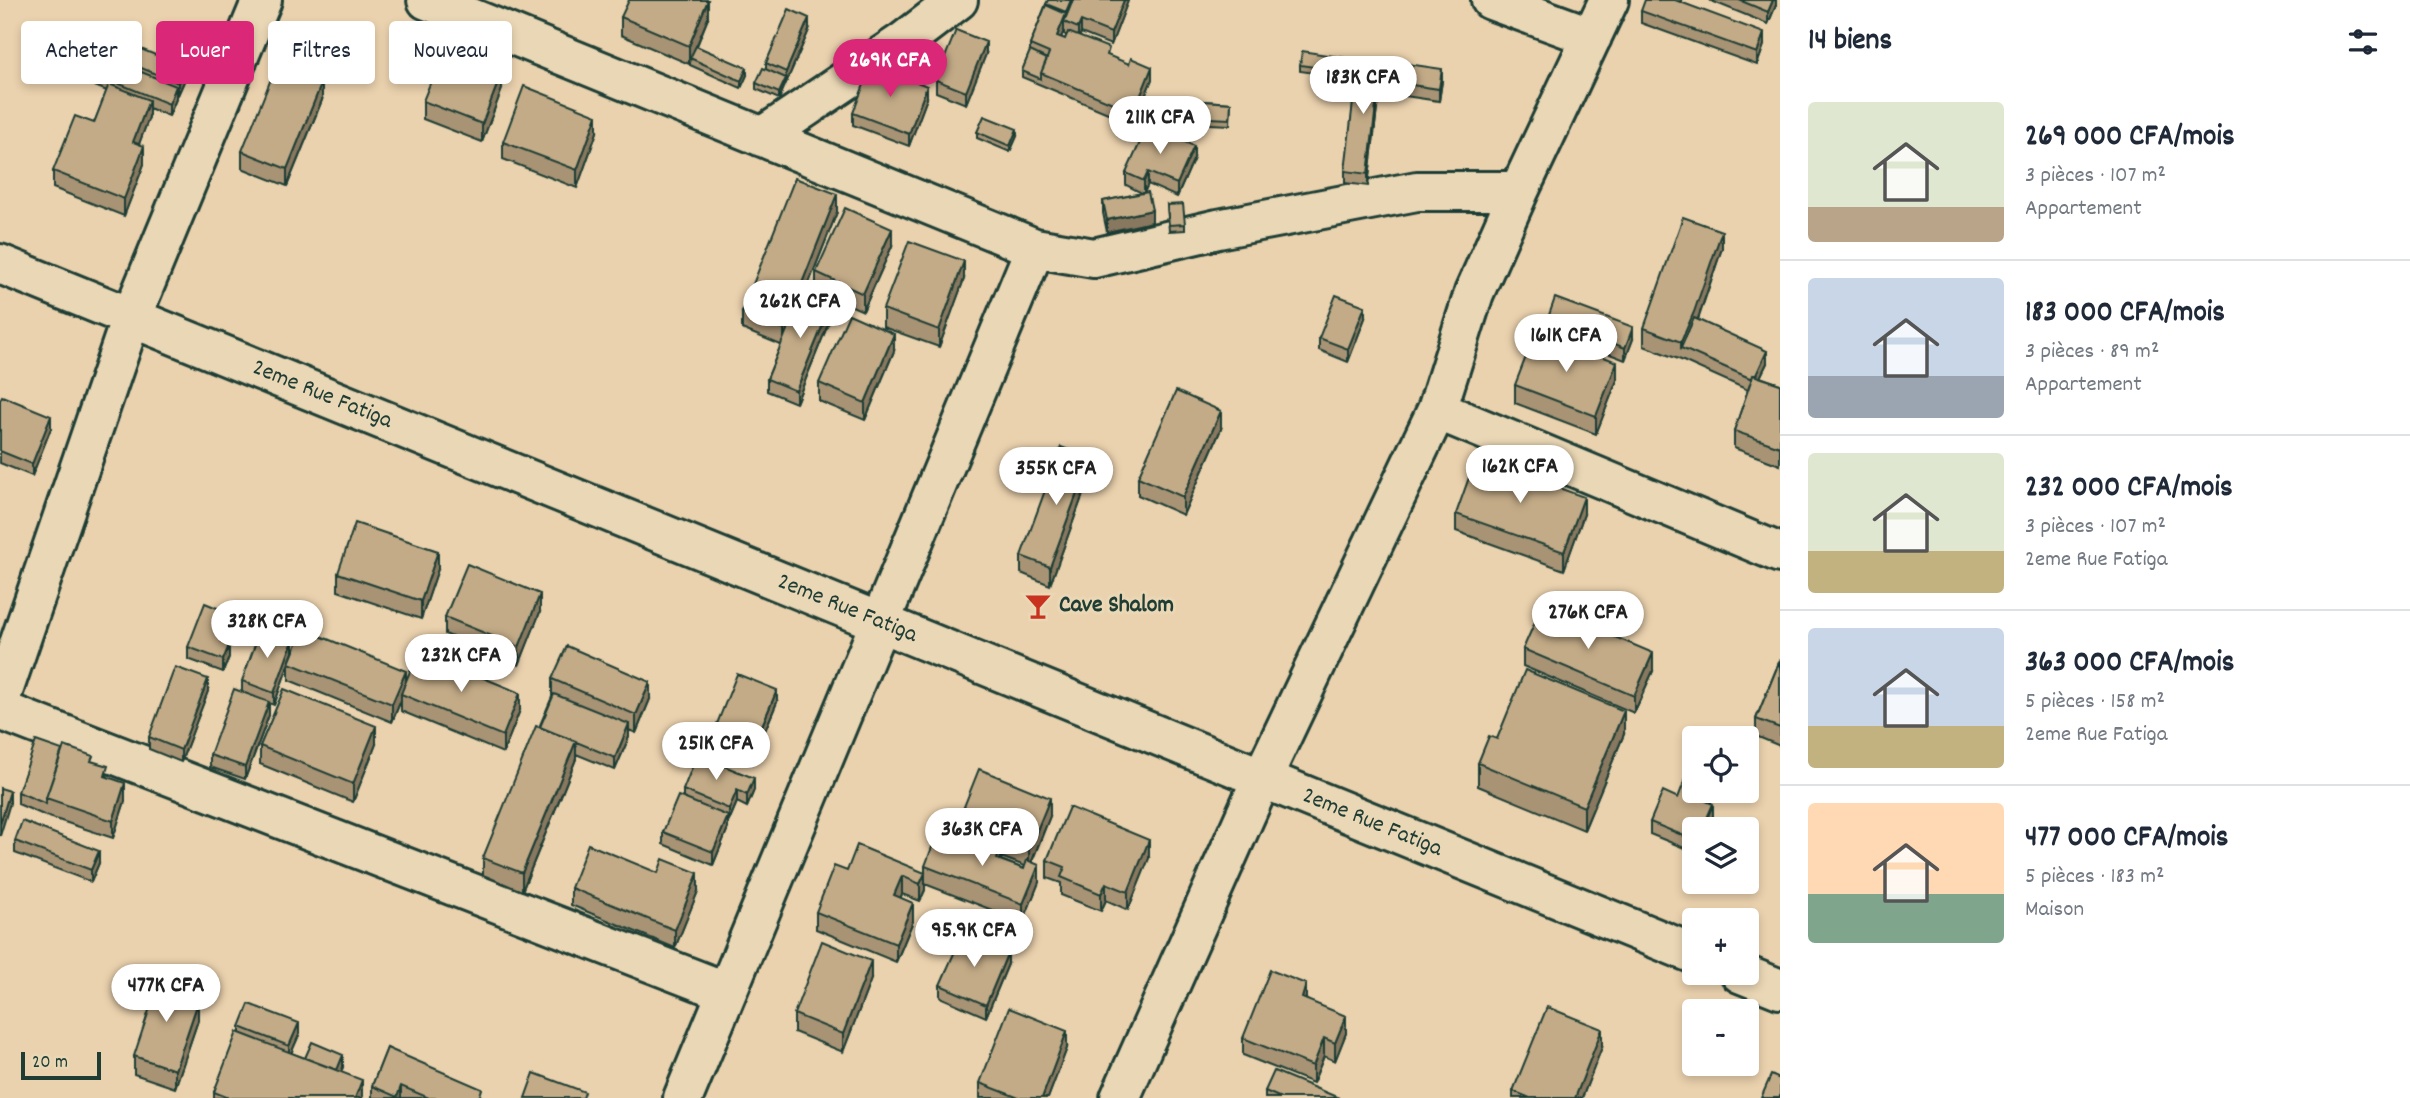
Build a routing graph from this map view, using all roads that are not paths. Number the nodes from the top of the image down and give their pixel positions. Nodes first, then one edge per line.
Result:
1 (262, 0) edge
2 (427, 0) edge
3 (958, 0) edge
4 (1491, 0) edge
5 (1609, 0) edge
6 (1592, 37) junction
7 (762, 136) junction
8 (1519, 191) junction
9 (1035, 248) junction
10 (0, 264) edge
11 (131, 318) junction
12 (1437, 410) junction
13 (1780, 553) edge
14 (880, 623) junction
15 (0, 700) edge
16 (0, 709) edge
17 (1262, 778) junction
18 (1682, 949) edge
19 (1759, 981) edge
20 (1780, 989) edge
21 (727, 992) junction
22 (683, 1098) edge
23 (1120, 1098) edge

1 - 11 street
2 - 7 street
3 - 7 street
4 - 6 street
5 - 6 street
6 - 8 street
7 - 9 street
8 - 9 street
8 - 12 street
9 - 14 street
10 - 11 street, 2eme Rue Fatiga
11 - 14 street, 2eme Rue Fatiga
11 - 15 street
12 - 13 street
12 - 17 street
14 - 17 street, 2eme Rue Fatiga
14 - 21 street
16 - 21 street
17 - 18 street, 2eme Rue Fatiga
17 - 23 street
19 - 20 street
21 - 22 street

